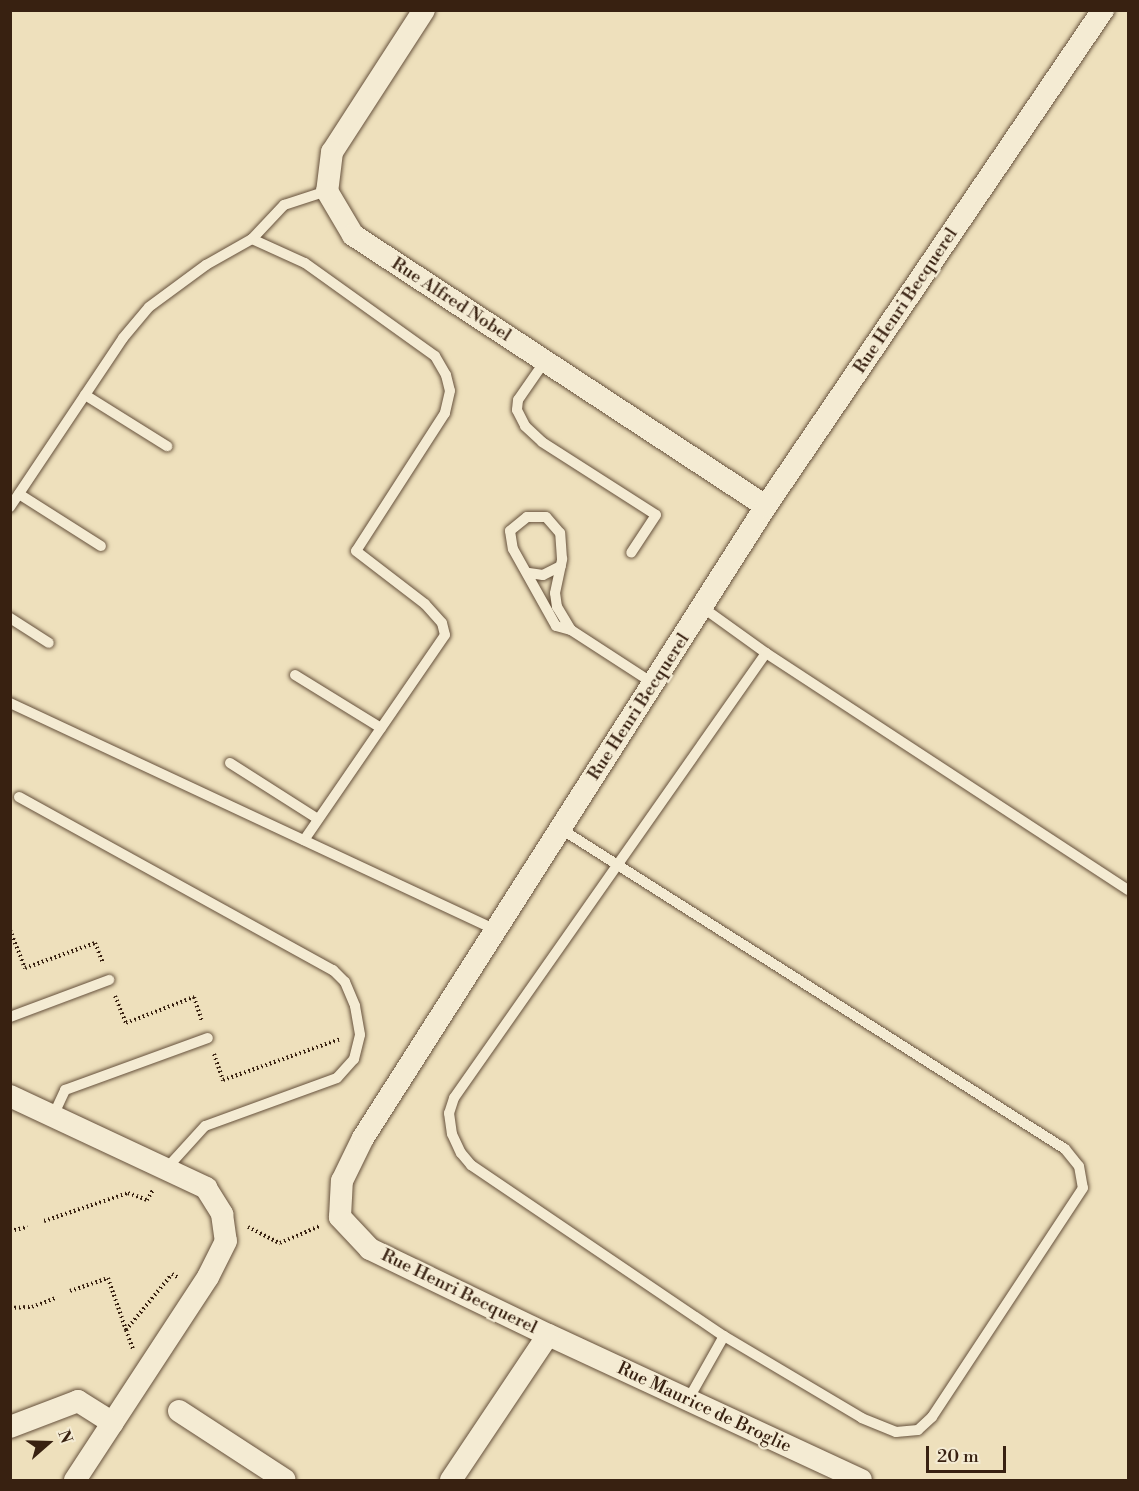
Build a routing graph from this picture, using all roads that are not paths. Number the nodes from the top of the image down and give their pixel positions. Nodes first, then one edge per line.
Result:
1 (424, 10) edge
2 (1103, 10) edge
3 (327, 191) junction
4 (252, 239) junction
5 (544, 361) junction
6 (85, 395) junction
7 (167, 446) dead end
8 (20, 494) junction
9 (766, 506) junction
10 (10, 507) edge
11 (101, 546) dead end
12 (631, 553) dead end
13 (561, 566) junction
14 (529, 573) junction
15 (702, 608) junction
16 (10, 618) edge
17 (570, 630) junction
18 (49, 643) dead end
19 (766, 653) junction
20 (295, 675) dead end
21 (654, 684) junction
22 (10, 703) edge
23 (381, 728) junction
24 (230, 763) dead end
25 (19, 797) dead end
26 (318, 819) junction
27 (561, 829) junction
28 (304, 840) junction
29 (615, 864) junction
30 (1128, 890) edge
31 (496, 930) junction
32 (109, 980) road end
33 (10, 1017) edge
34 (208, 1038) road end
35 (10, 1096) edge
36 (53, 1116) junction
37 (166, 1169) junction
38 (548, 1335) junction
39 (724, 1336) junction
40 (688, 1400) junction
41 (178, 1411) dead end
42 (113, 1423) junction
43 (10, 1427) edge
44 (75, 1480) edge
45 (285, 1480) edge
46 (451, 1480) edge
47 (861, 1480) edge

1 - 3 street
2 - 9 street, Rue Henri Becquerel
3 - 4 lane
3 - 5 street, Rue Alfred Nobel
4 - 6 lane
4 - 23 lane
5 - 9 street, Rue Alfred Nobel
5 - 12 lane
6 - 7 lane
6 - 8 lane
8 - 10 lane
8 - 11 lane
9 - 15 street, Rue Henri Becquerel
13 - 14 lane
13 - 14 lane
13 - 17 lane
14 - 17 lane
15 - 19 lane
15 - 21 street, Rue Henri Becquerel
16 - 18 lane
17 - 21 lane
19 - 29 lane
19 - 30 lane
20 - 23 lane
21 - 27 street, Rue Henri Becquerel
22 - 28 lane
23 - 26 lane
24 - 26 lane
25 - 37 lane
26 - 28 lane
27 - 29 lane
27 - 31 street, Rue Henri Becquerel
28 - 31 lane
29 - 39 lane
29 - 39 lane
31 - 38 street, Rue Henri Becquerel
32 - 33 lane
34 - 36 lane
35 - 36 street
36 - 37 street
37 - 42 street
38 - 40 street, Rue Maurice de Broglie
38 - 46 street
39 - 40 lane
40 - 47 street, Rue Maurice de Broglie
41 - 45 street
42 - 43 street
42 - 44 street

